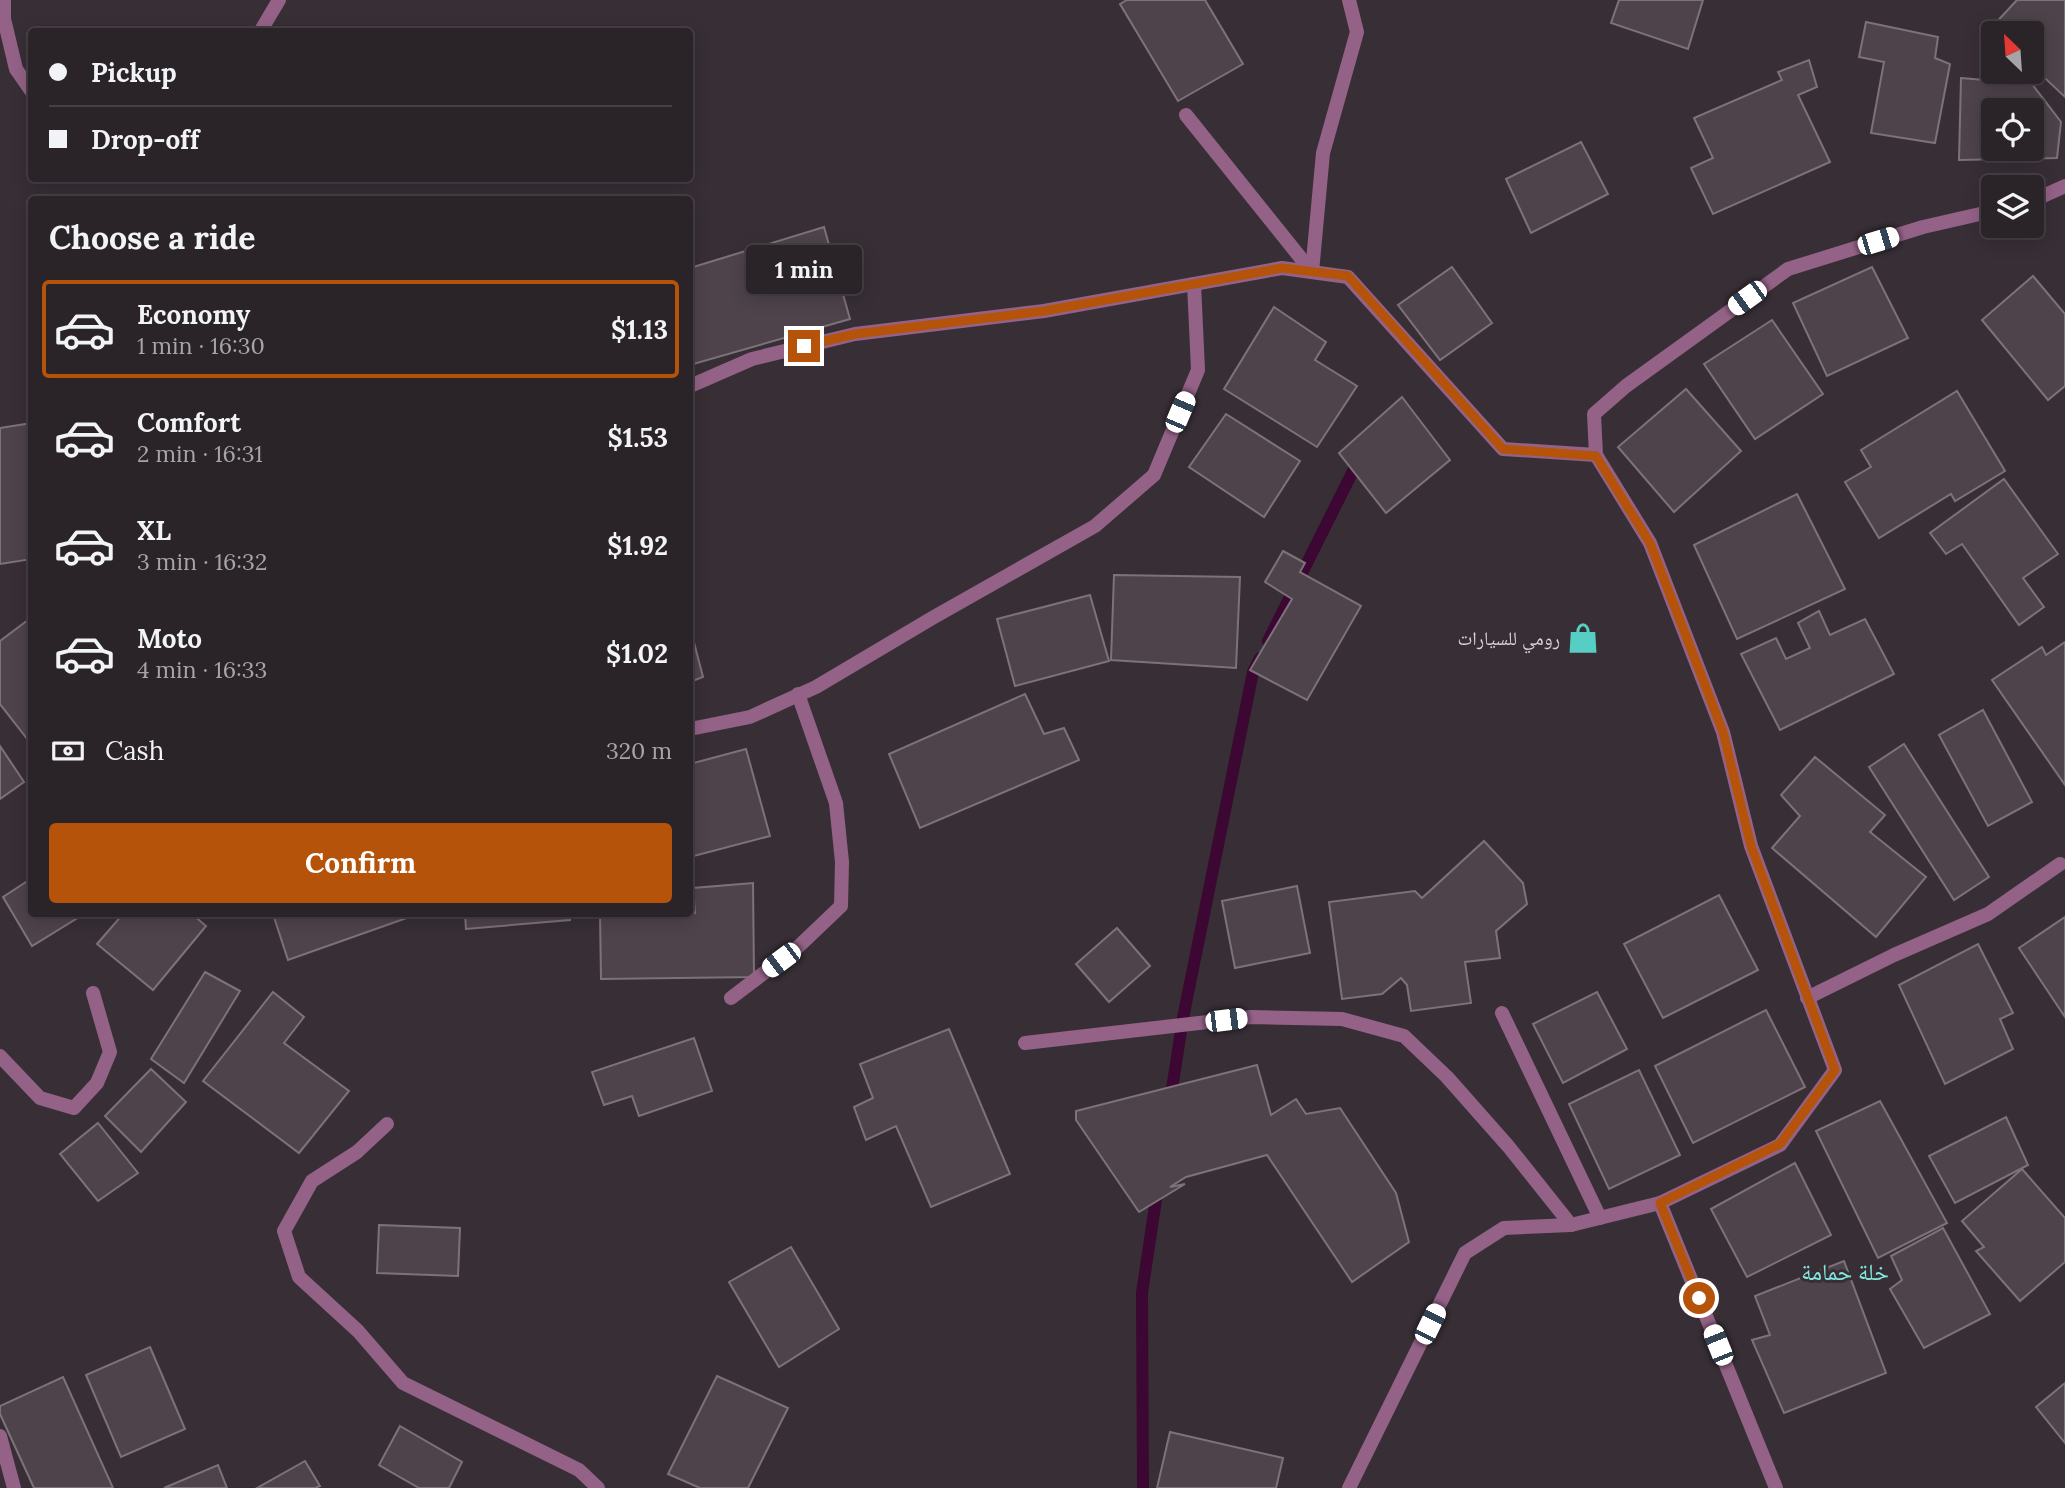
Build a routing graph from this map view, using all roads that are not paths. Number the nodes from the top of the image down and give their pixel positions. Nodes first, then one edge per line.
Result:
1 (4, 0) edge
2 (279, 0) edge
3 (1349, 0) edge
4 (262, 28) edge
5 (28, 86) edge
6 (1186, 115) dead end
7 (2065, 186) edge
8 (2044, 196) edge
9 (1981, 214) edge
10 (1312, 272) junction
11 (1194, 284) junction
12 (693, 385) edge
13 (1596, 456) junction
14 (799, 694) junction
15 (693, 728) edge
16 (2060, 864) dead end
17 (93, 993) dead end
18 (731, 998) dead end
19 (1807, 999) junction
20 (1502, 1013) dead end
21 (1025, 1043) dead end
22 (0, 1056) edge
23 (387, 1124) dead end
24 (1660, 1203) junction
25 (1601, 1218) junction
26 (1572, 1225) junction
27 (0, 1436) edge
28 (14, 1488) edge
29 (598, 1488) edge
30 (1349, 1488) edge
31 (1776, 1488) edge

1 - 5 street
2 - 4 street
3 - 10 street
6 - 10 street
7 - 8 street
9 - 13 street
10 - 11 street
10 - 13 street
11 - 12 street
11 - 14 street
13 - 19 street
14 - 15 street
14 - 18 street
16 - 19 street
17 - 22 street
19 - 24 street
20 - 25 street
21 - 26 street
23 - 29 street
24 - 25 street
24 - 31 street
25 - 26 street
26 - 30 street
27 - 28 street

